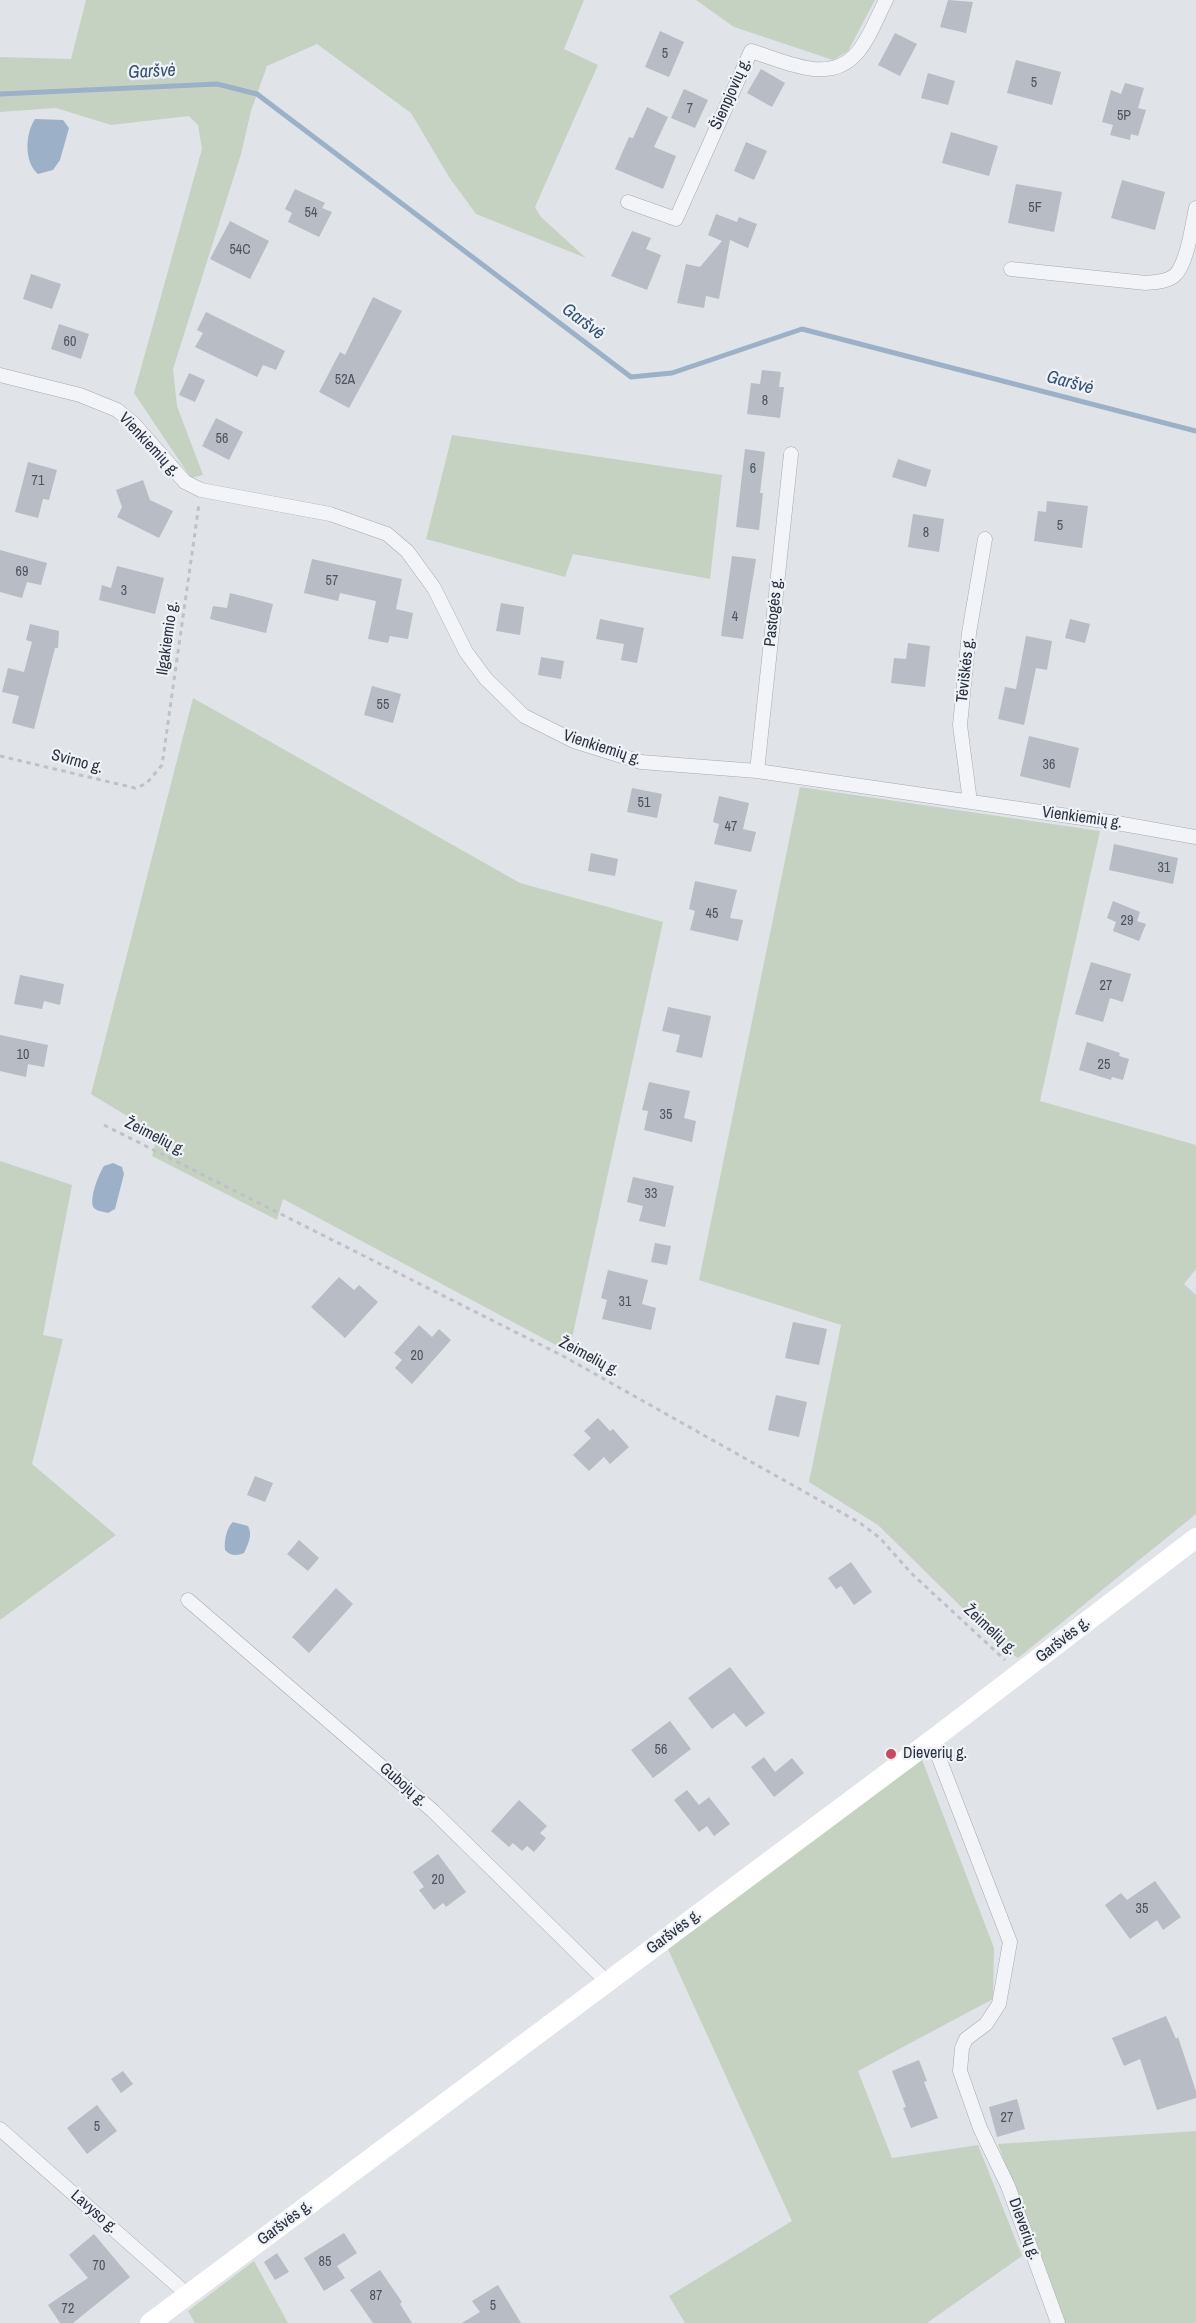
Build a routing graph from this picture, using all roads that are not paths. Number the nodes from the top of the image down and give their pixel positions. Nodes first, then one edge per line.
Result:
1 (886, 0) edge
2 (628, 202) dead end
3 (1196, 208) edge
4 (1011, 269) dead end
5 (0, 375) edge
6 (791, 454) dead end
7 (985, 539) dead end
8 (757, 771) junction
9 (970, 802) junction
10 (1196, 837) edge
11 (1196, 1538) edge
12 (188, 1600) dead end
13 (932, 1740) junction
14 (607, 1982) junction
15 (0, 2129) edge
16 (188, 2295) junction
17 (150, 2323) edge
18 (1058, 2323) edge

1 - 2 street, Šienpjovių g.
3 - 4 street
5 - 8 street, Vienkiemių g.
6 - 8 street, Pastogės g.
7 - 9 street, Tėviškės g.
8 - 9 street, Vienkiemių g.
9 - 10 street, Vienkiemių g.
11 - 13 main road, Garšvės g.
12 - 14 street, Gubojų g.
13 - 14 main road, Garšvės g.
13 - 18 street, Dieverių g.
14 - 16 main road, Garšvės g.
15 - 16 street, Lavyso g.
16 - 17 main road, Garšvės g.

